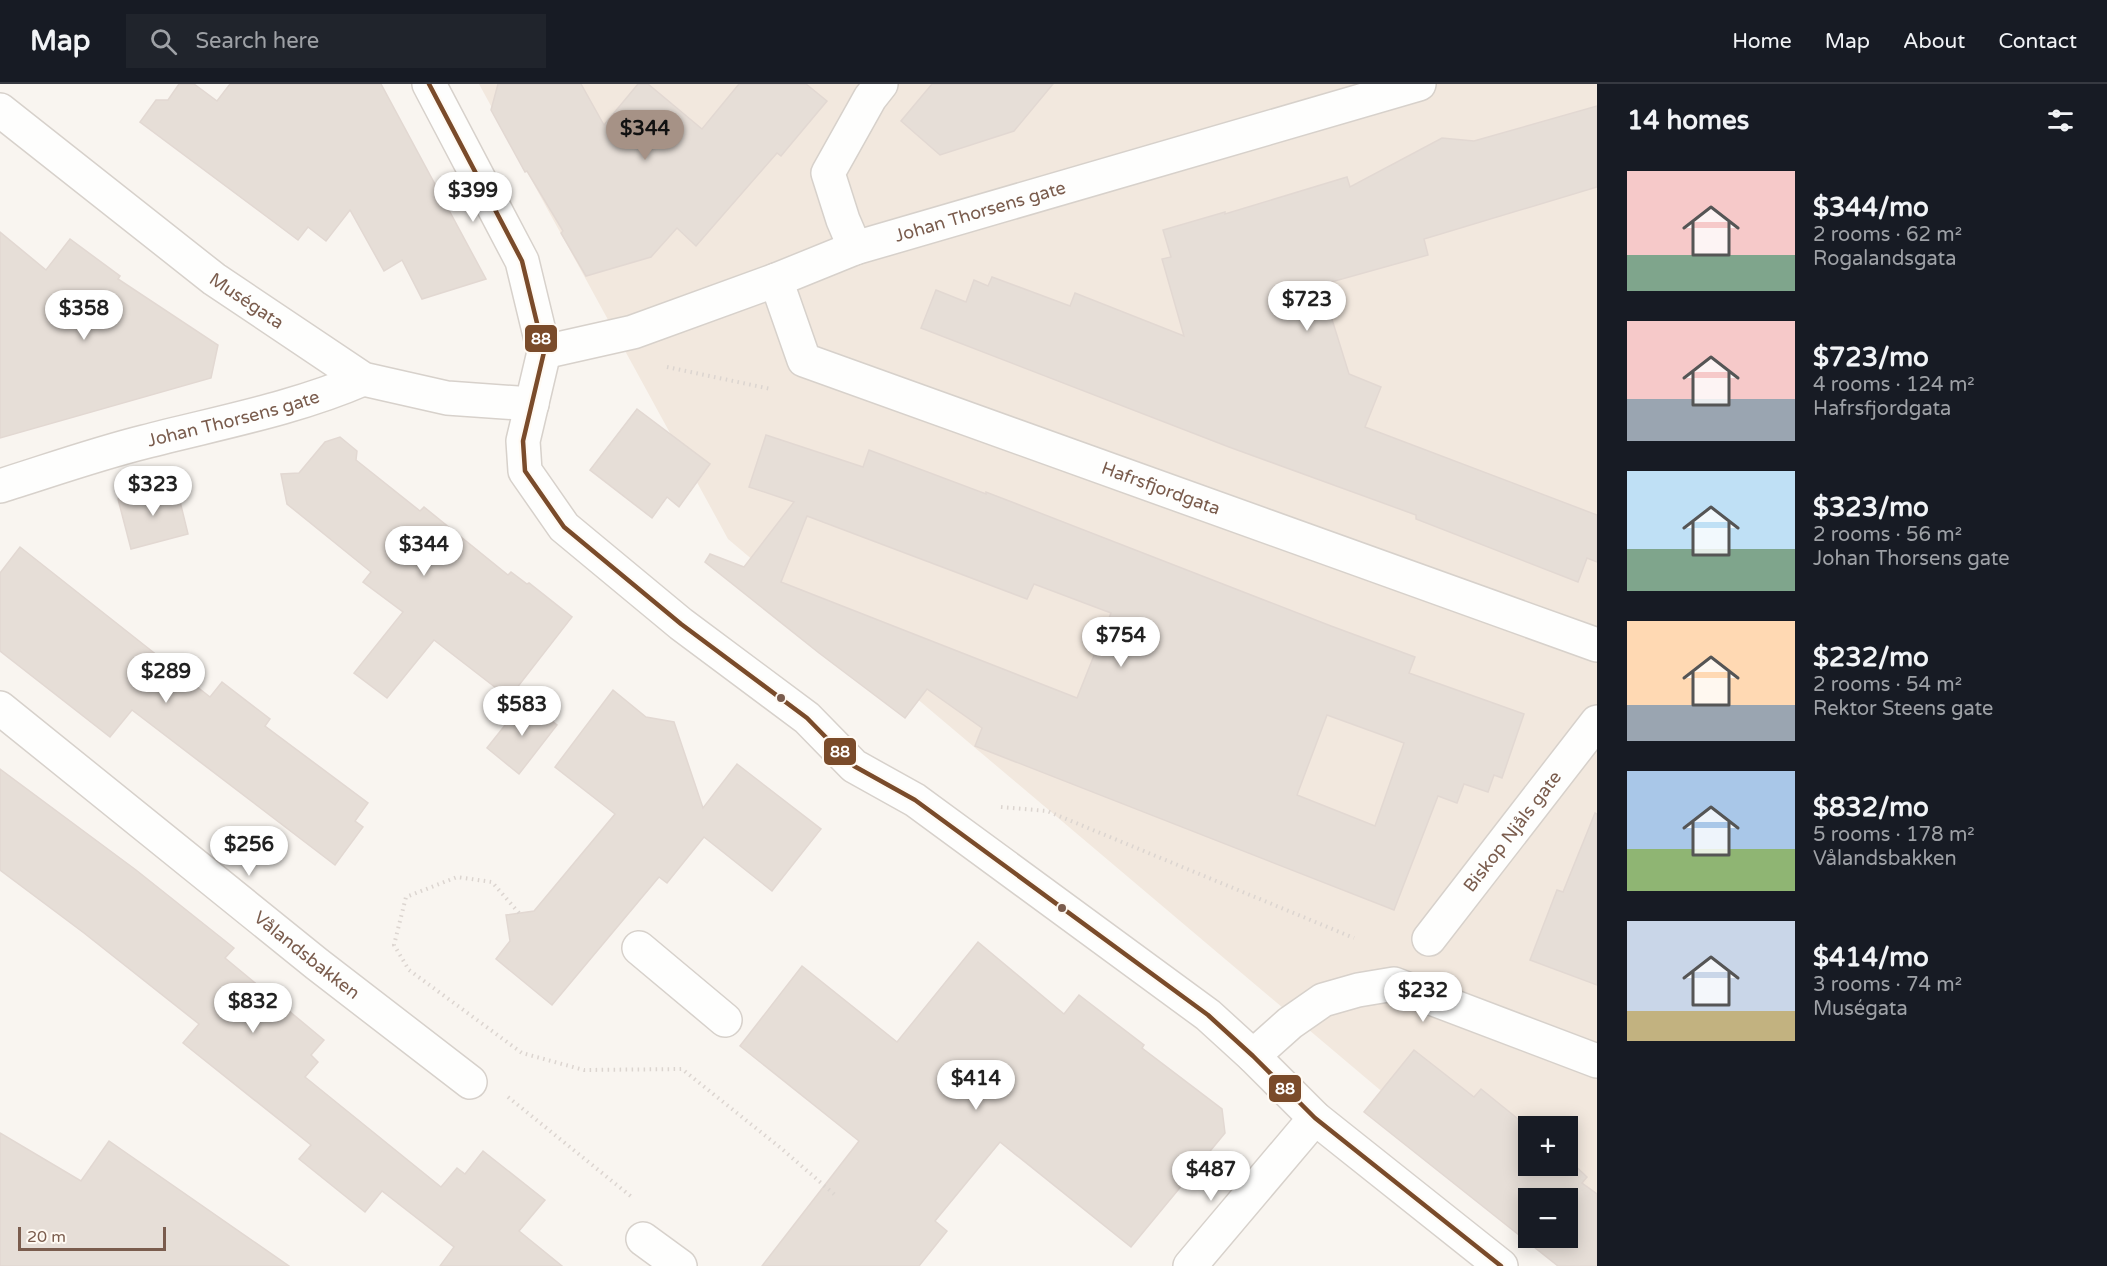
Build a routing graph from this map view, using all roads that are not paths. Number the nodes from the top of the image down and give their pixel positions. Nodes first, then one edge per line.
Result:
1 (429, 84) edge
2 (1419, 84) edge
3 (868, 89) edge
4 (0, 110) edge
5 (855, 248) junction
6 (776, 280) junction
7 (544, 352) junction
8 (363, 379) junction
9 (532, 404) junction
10 (0, 486) edge
11 (1597, 645) edge
12 (0, 708) edge
13 (1597, 722) edge
14 (1429, 939) dead end
15 (639, 948) dead end
16 (726, 1020) dead end
17 (1253, 1056) junction
18 (1597, 1061) edge
19 (470, 1082) road end
20 (1315, 1118) junction
21 (643, 1239) dead end
22 (680, 1266) edge
23 (1190, 1266) edge
24 (1501, 1266) edge

1 - 7 street
2 - 5 street, Johan Thorsens gate
3 - 5 street
4 - 8 street, Muségata
5 - 6 street, Johan Thorsens gate
6 - 7 street, Johan Thorsens gate
6 - 11 street, Hafrsfjordgata
7 - 9 street
8 - 9 street, Muségata
8 - 10 street, Johan Thorsens gate
9 - 17 street
12 - 19 street, Vålandsbakken
13 - 14 street, Biskop Njåls gate
15 - 16 street
17 - 18 street
17 - 20 street
20 - 23 street
20 - 24 street
21 - 22 street

